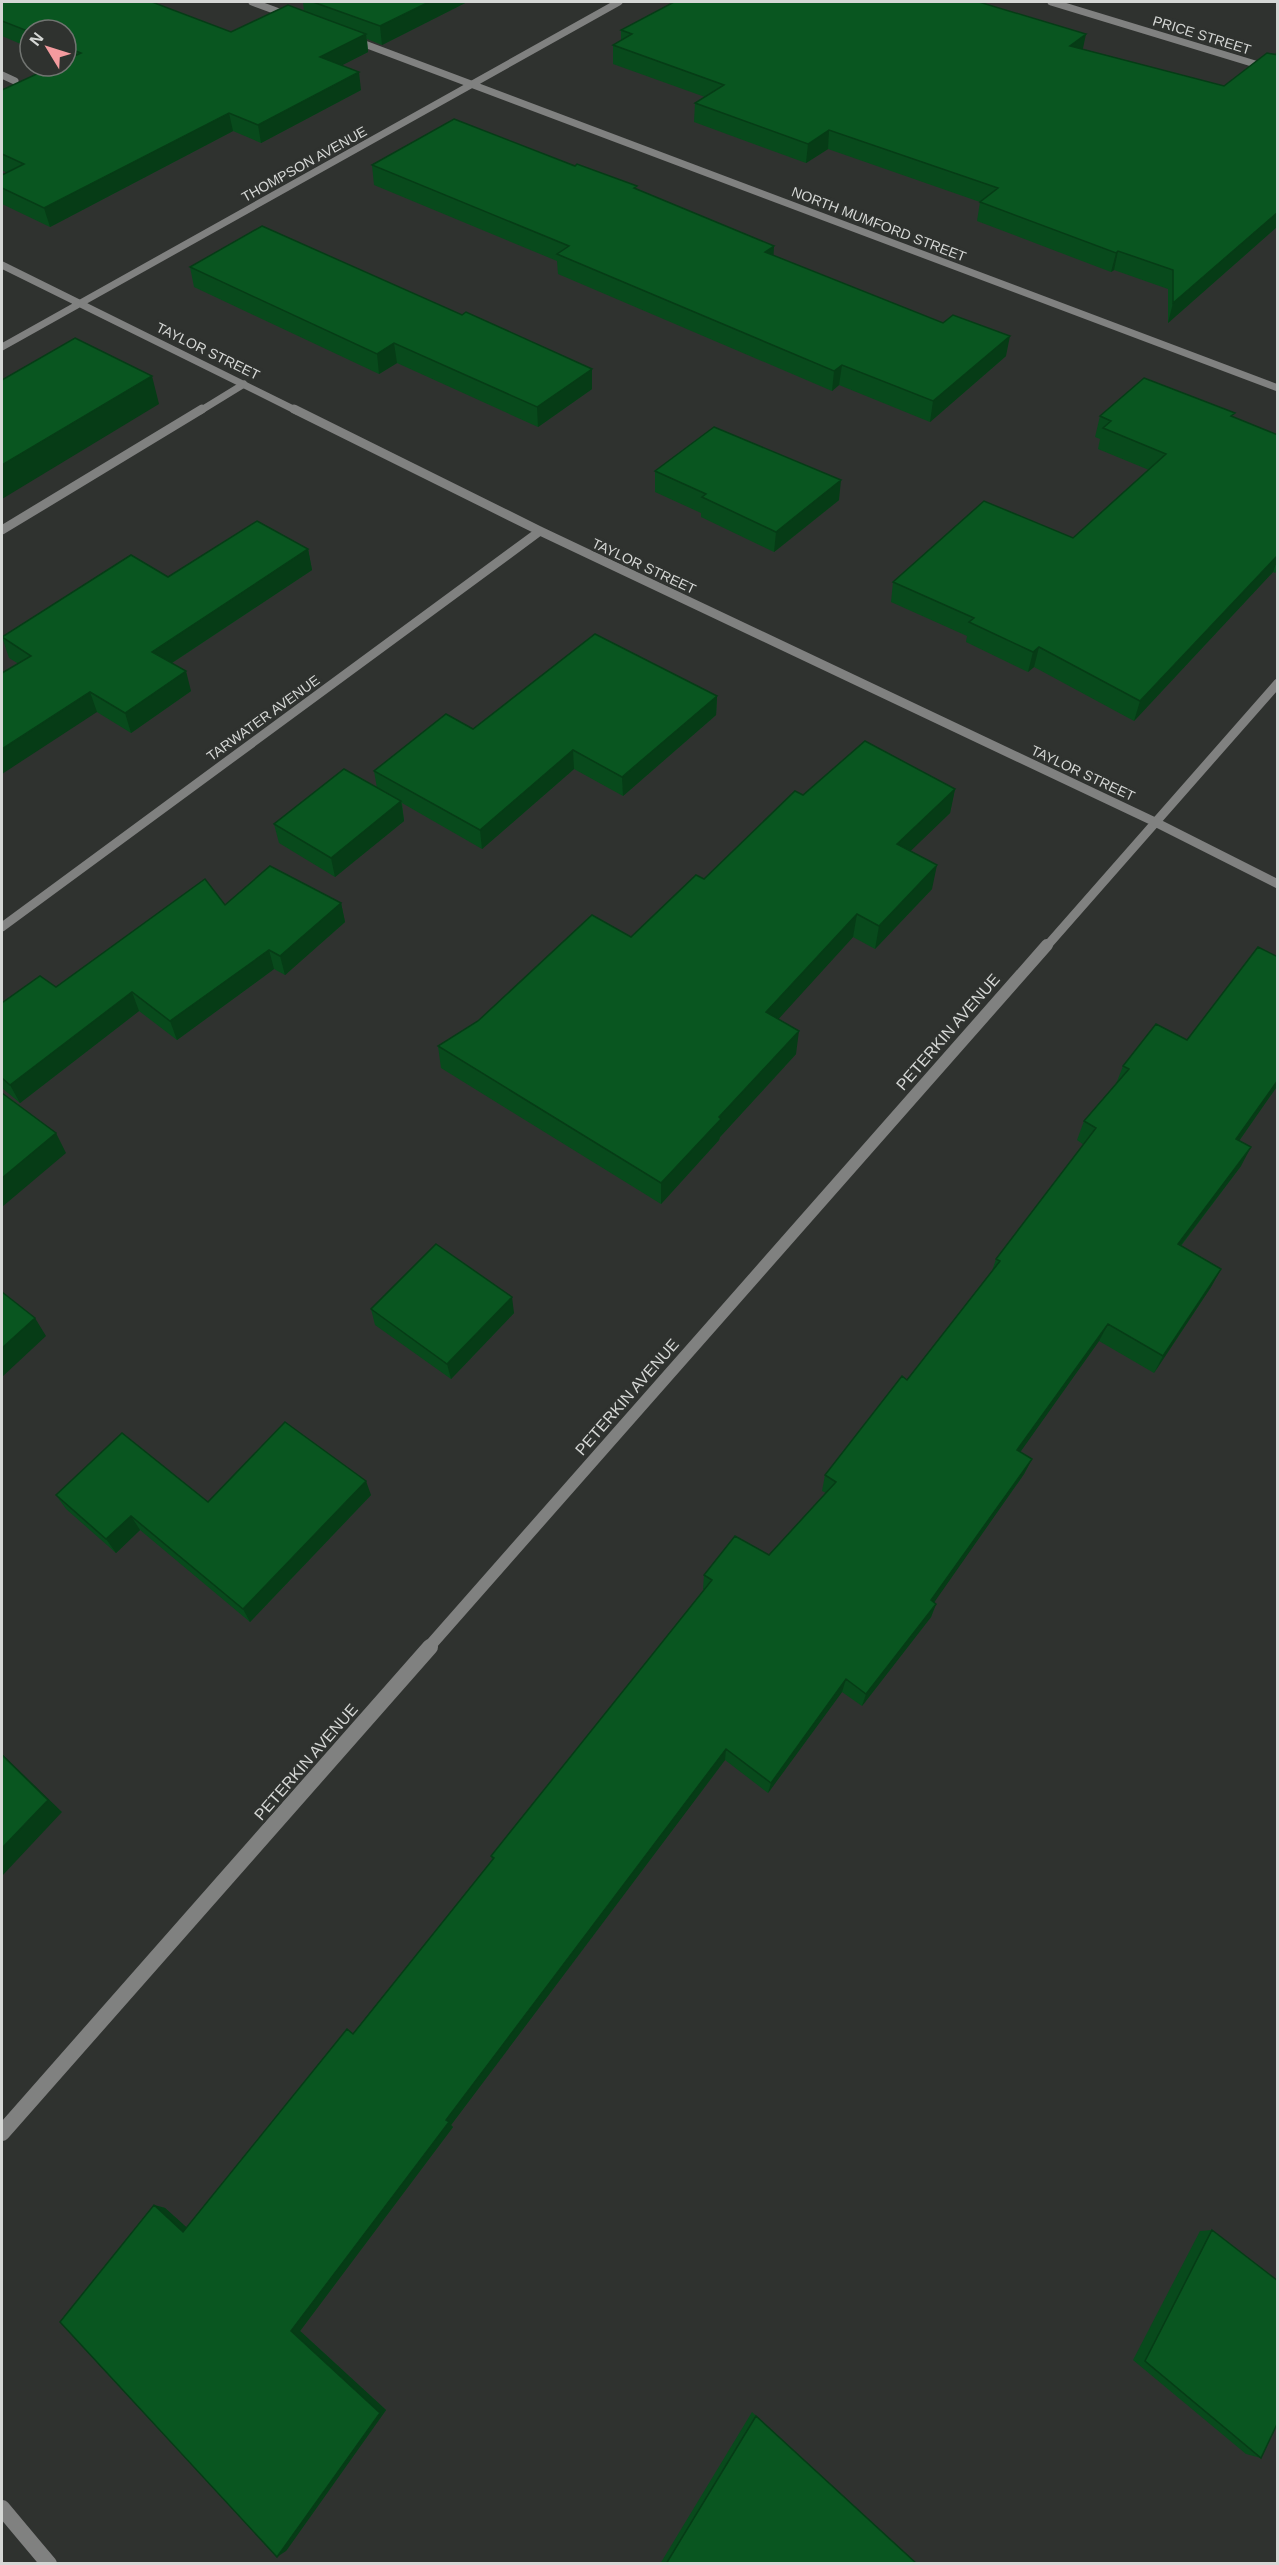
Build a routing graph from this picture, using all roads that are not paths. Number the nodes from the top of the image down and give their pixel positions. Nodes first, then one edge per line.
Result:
1 (252, 2) edge
2 (619, 2) edge
3 (1052, 2) edge
4 (296, 18) edge
5 (351, 39) edge
6 (1278, 71) edge
7 (2, 75) edge
8 (15, 81) edge
9 (471, 84) junction
10 (2, 265) edge
11 (80, 303) junction
12 (2, 347) edge
13 (244, 384) junction
14 (1278, 388) edge
15 (2, 530) edge
16 (540, 531) junction
17 (1278, 683) edge
18 (1155, 822) junction
19 (1278, 884) edge
20 (2, 927) edge
21 (2, 2133) edge
22 (2, 2508) edge
23 (49, 2564) edge

1 - 4 street
2 - 9 street, THOMPSON AVENUE
3 - 6 street, PRICE STREET
5 - 9 street, NORTH MUMFORD STREET
7 - 8 street
9 - 11 street, THOMPSON AVENUE
9 - 14 street, NORTH MUMFORD STREET
10 - 11 street, TAYLOR STREET
11 - 12 street, THOMPSON AVENUE
11 - 13 street, TAYLOR STREET
13 - 15 street
13 - 16 street, TAYLOR STREET
16 - 18 street, TAYLOR STREET
16 - 20 street, TARWATER AVENUE
17 - 18 street, PETERKIN AVENUE
18 - 19 street, TAYLOR STREET
18 - 21 street, PETERKIN AVENUE
22 - 23 street

